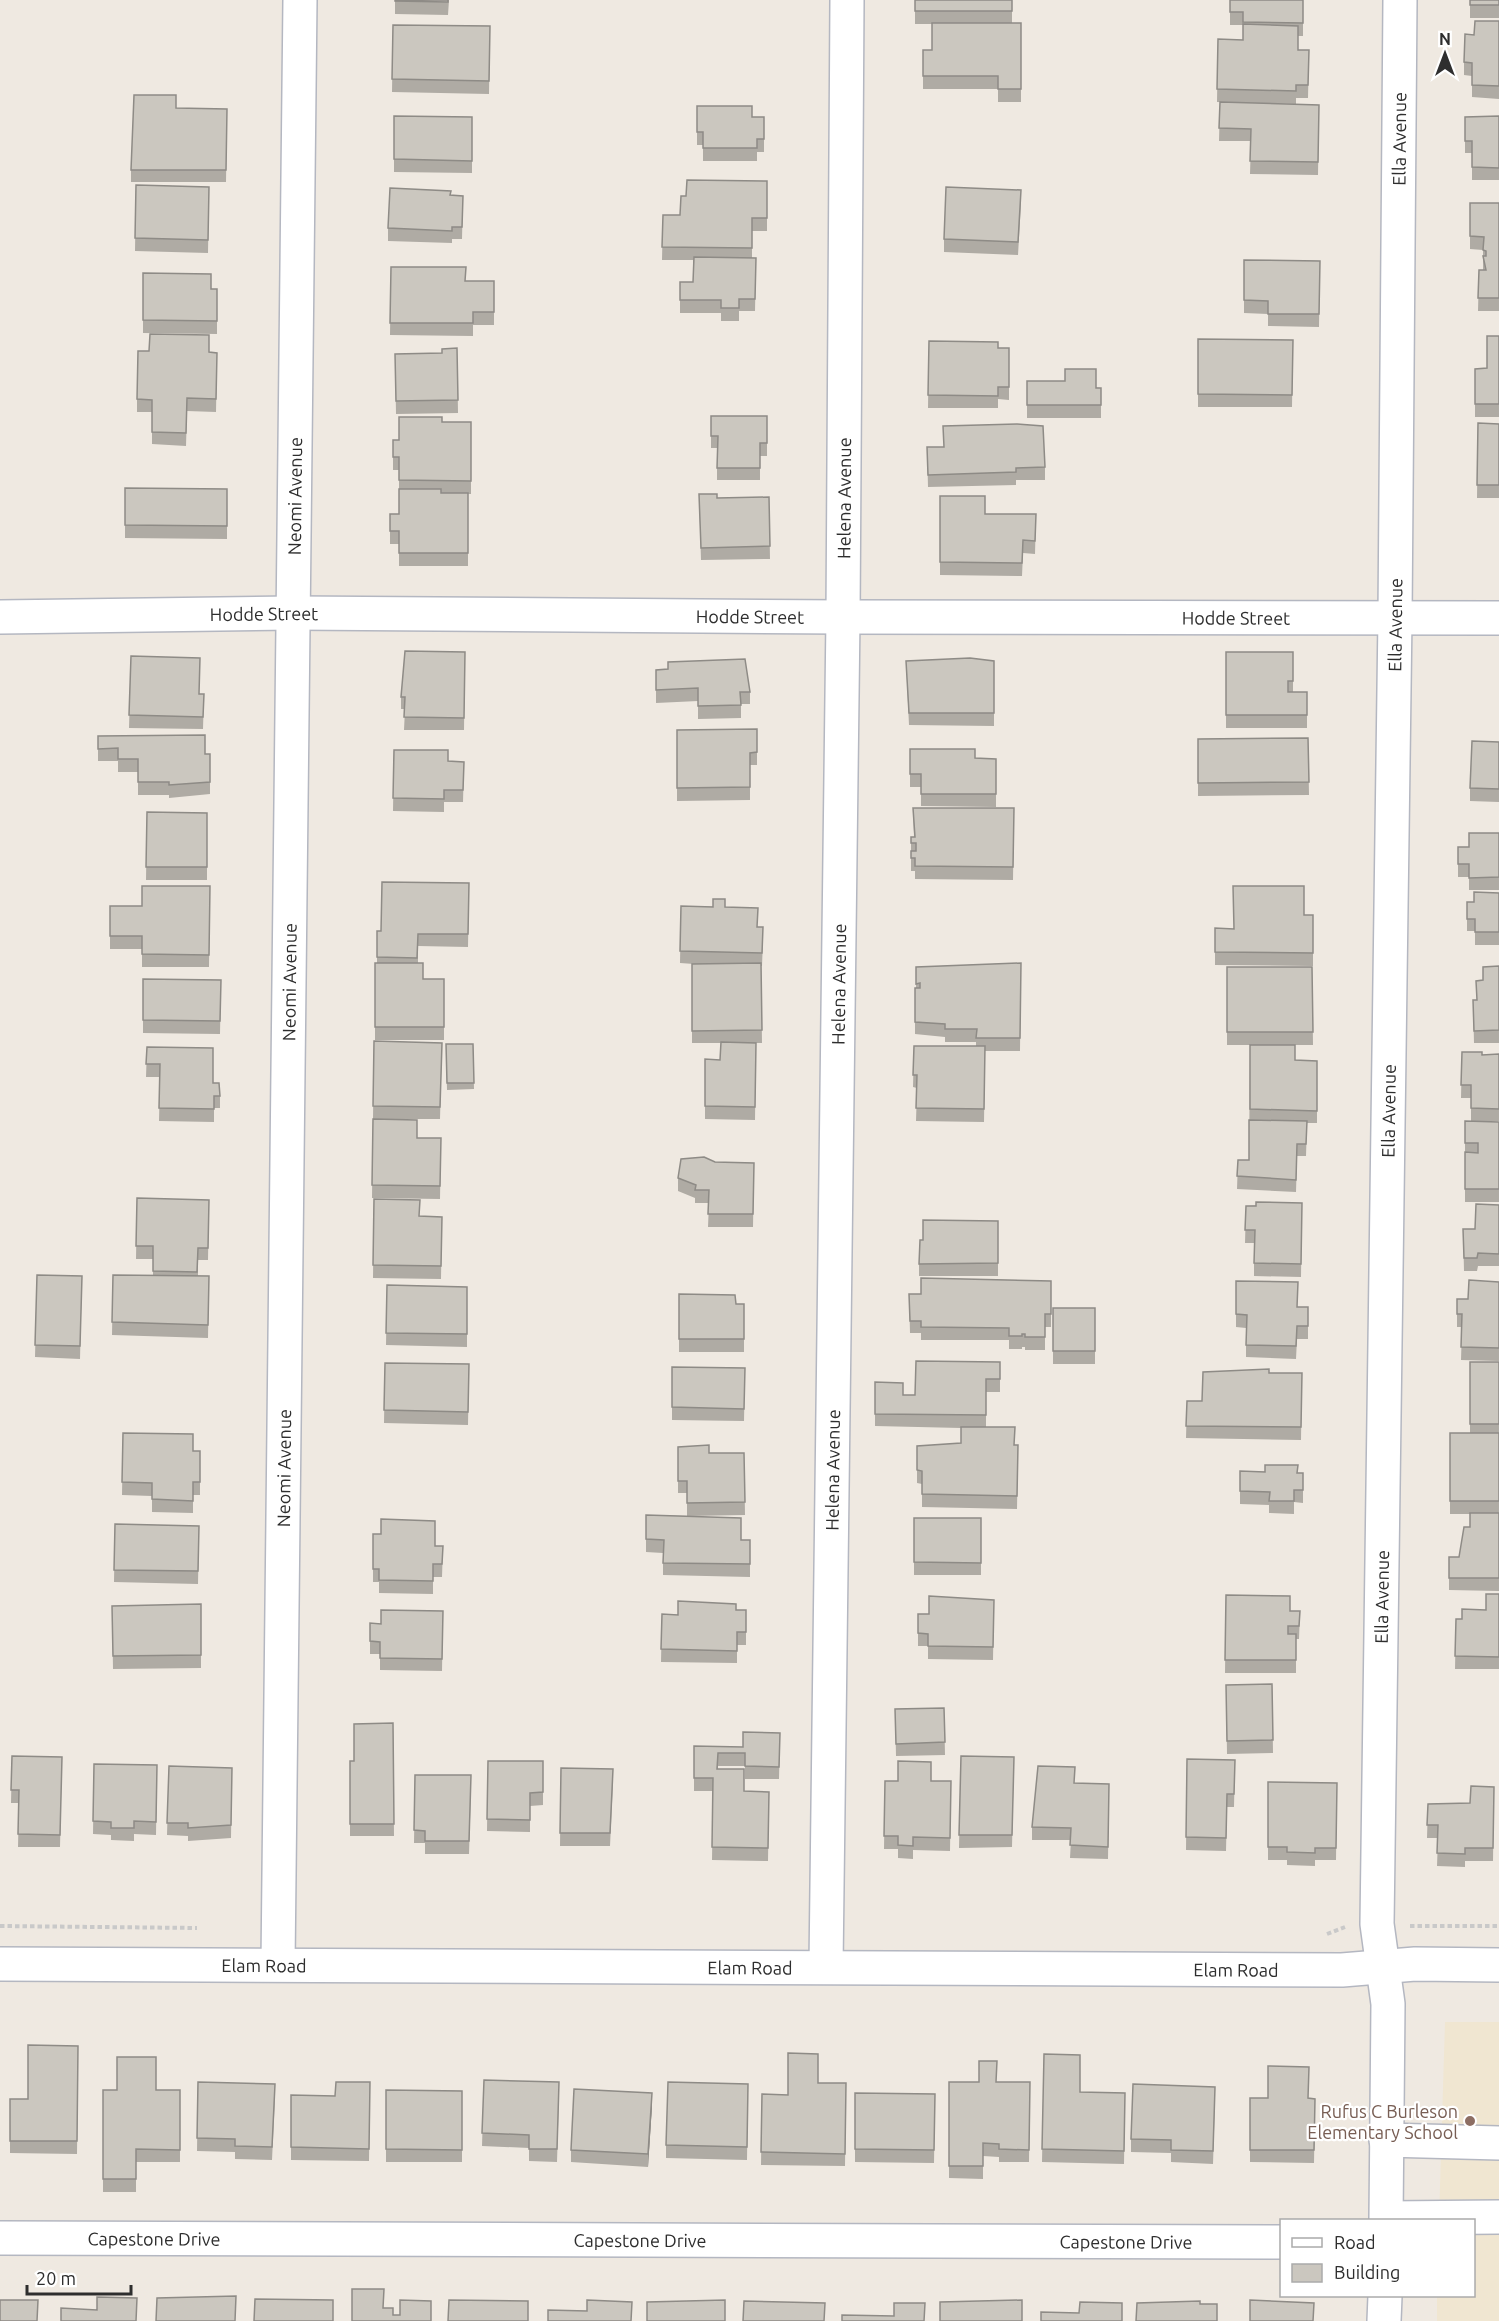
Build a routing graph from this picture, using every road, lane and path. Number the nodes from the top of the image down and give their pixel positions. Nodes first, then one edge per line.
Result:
1 (300, 0) edge
2 (847, 0) edge
3 (1400, 0) edge
4 (292, 614) junction
5 (0, 617) edge
6 (843, 617) junction
7 (1395, 617) junction
8 (1499, 618) edge
9 (1406, 1926) dead end
10 (1499, 1926) edge
11 (0, 1964) edge
12 (278, 1964) junction
13 (1499, 1965) edge
14 (826, 1966) junction
15 (1381, 1967) junction
16 (1386, 2140) junction
17 (1499, 2143) edge
18 (1499, 2217) edge
19 (1387, 2219) edge
20 (0, 2238) edge
21 (1280, 2242) edge
22 (1385, 2297) edge
23 (1384, 2321) edge

1 - 4 street, Neomi Avenue
2 - 6 street, Helena Avenue
3 - 7 street, Ella Avenue
4 - 5 street, Hodde Street
4 - 6 street, Hodde Street
4 - 12 street, Neomi Avenue
6 - 7 street, Hodde Street
6 - 14 street, Helena Avenue
7 - 8 street, Hodde Street
7 - 15 street, Ella Avenue
9 - 10 path
11 - 12 street, Elam Road
12 - 14 street, Elam Road
13 - 15 street, Elam Road
14 - 15 street, Elam Road
15 - 16 street, Ella Avenue
16 - 17 street
16 - 19 street, Ella Avenue
18 - 19 street
20 - 21 street, Capestone Drive
22 - 23 street

